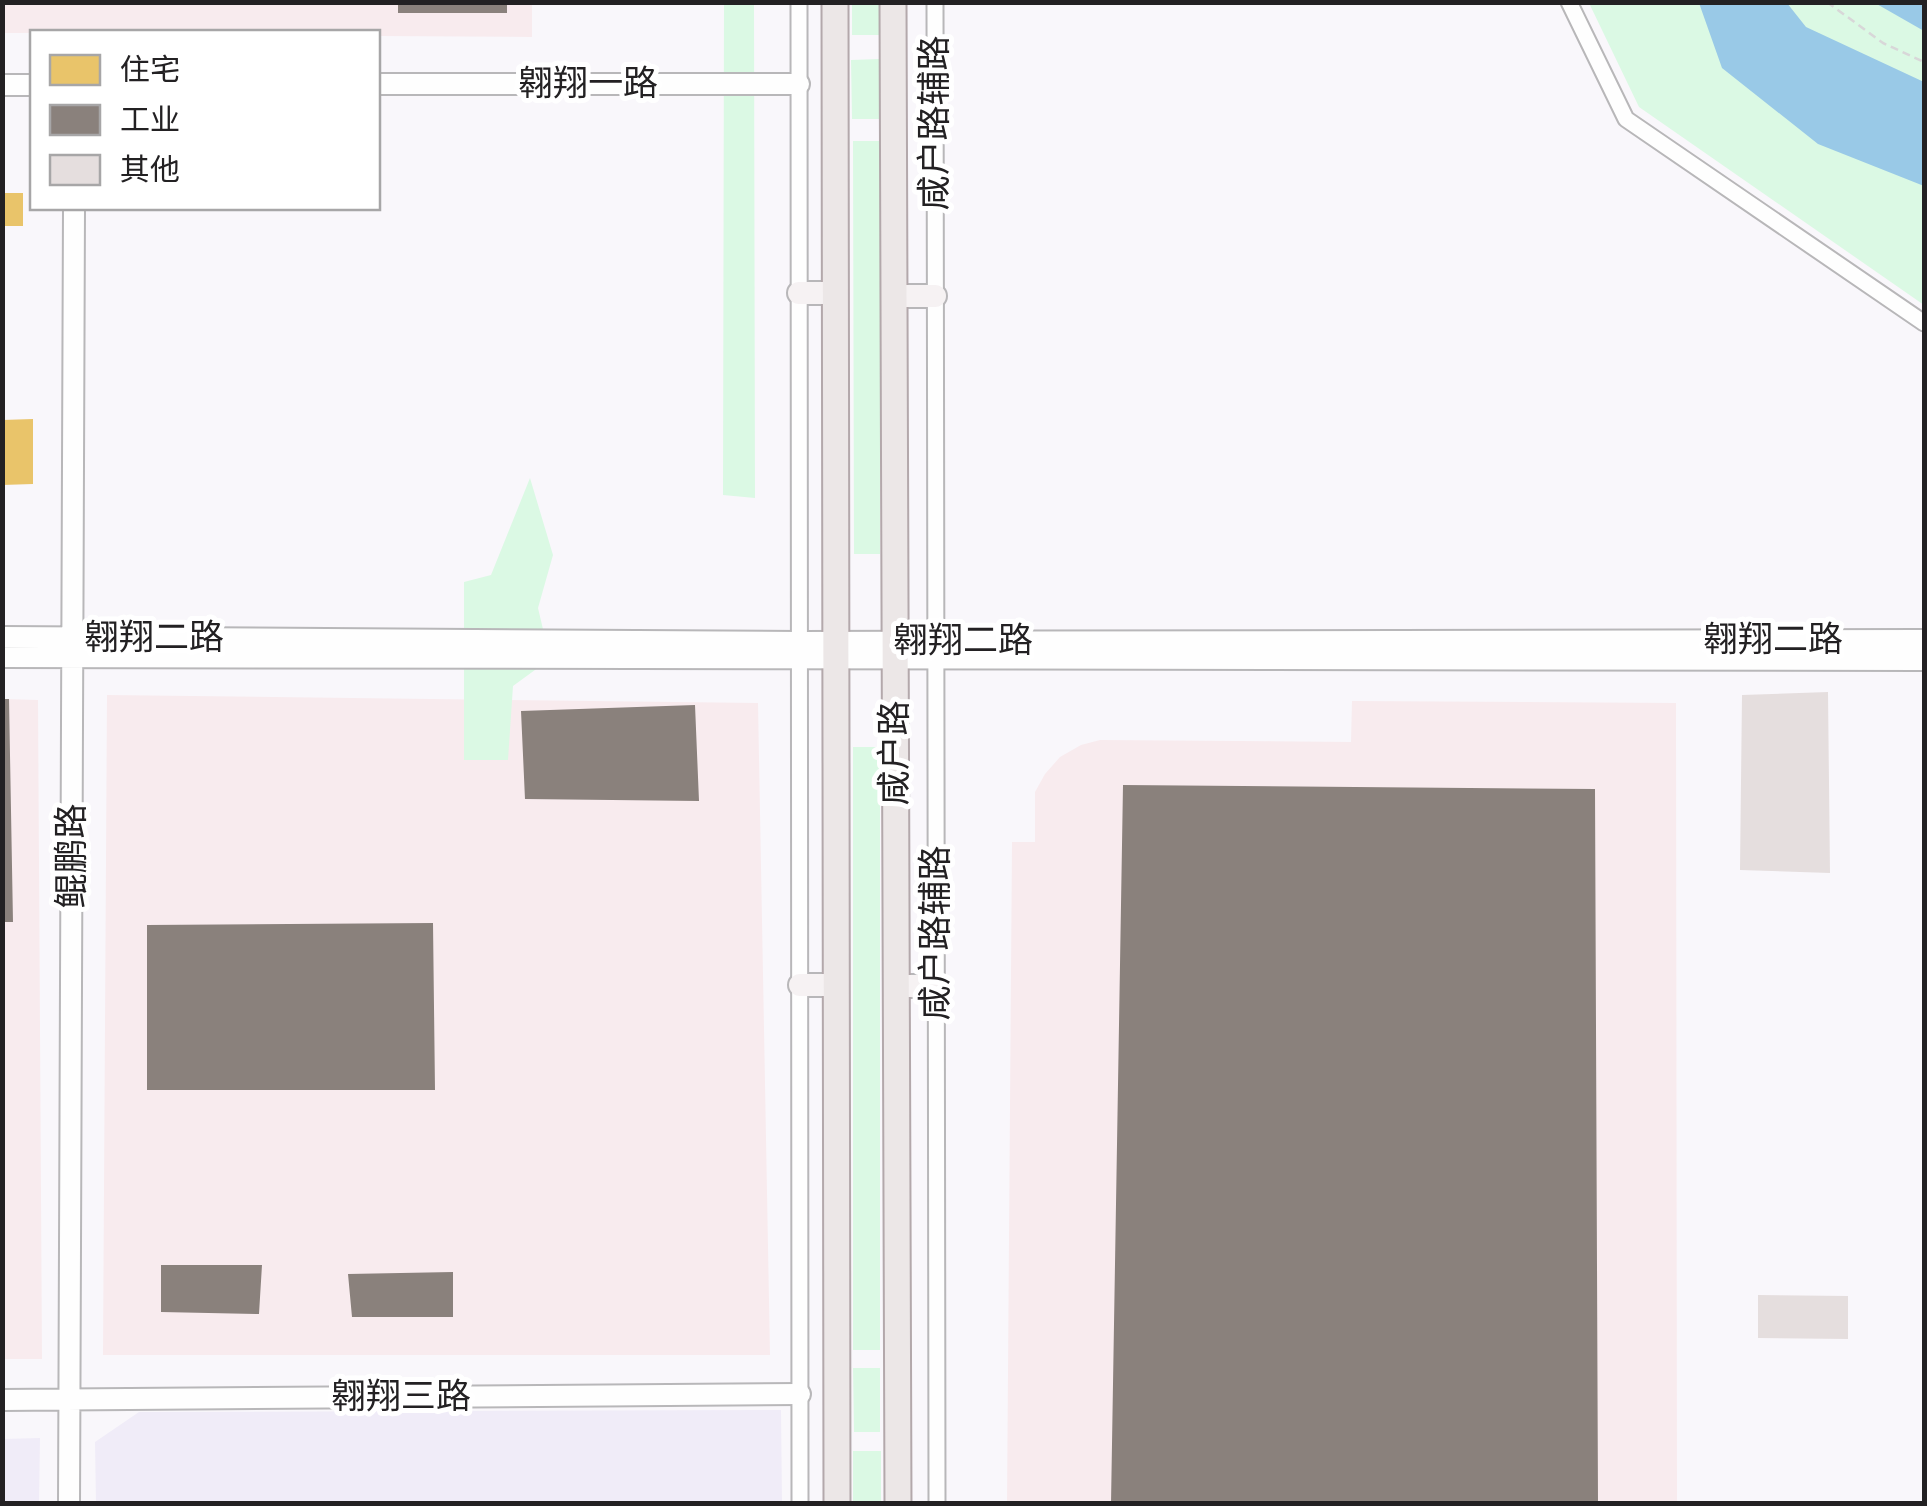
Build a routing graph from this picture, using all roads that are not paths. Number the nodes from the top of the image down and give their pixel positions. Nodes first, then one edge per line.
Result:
1 (799, 2) edge
2 (835, 2) edge
3 (894, 2) edge
4 (934, 2) edge
5 (1569, 2) edge
6 (380, 84) edge
7 (799, 84) junction
8 (2, 85) edge
9 (30, 85) edge
10 (74, 210) edge
11 (799, 294) junction
12 (836, 294) junction
13 (894, 296) junction
14 (935, 296) junction
15 (1924, 323) edge
16 (2, 637) edge
17 (1924, 640) edge
18 (73, 647) junction
19 (800, 650) junction
20 (836, 650) junction
21 (895, 650) junction
22 (936, 650) junction
23 (2, 657) edge
24 (1924, 660) edge
25 (800, 985) junction
26 (836, 985) junction
27 (896, 986) junction
28 (936, 986) junction
29 (800, 1394) junction
30 (2, 1400) edge
31 (70, 1400) junction
32 (70, 1504) edge
33 (800, 1504) edge
34 (837, 1504) edge
35 (898, 1504) edge
36 (937, 1504) edge

1 - 7 street
2 - 12 main road, 咸户路
3 - 13 main road, 咸户路
4 - 14 street, 咸户路辅路
5 - 15 street
6 - 7 street, 翱翔一路
7 - 11 street
8 - 9 street
10 - 18 street, 鲲鹏路
11 - 12 main road
11 - 19 street
12 - 20 main road, 咸户路
13 - 14 main road
13 - 21 main road, 咸户路
14 - 22 street, 咸户路辅路
16 - 18 street, 翱翔二路
17 - 22 street, 翱翔二路
18 - 19 street, 翱翔二路
18 - 23 street, 翱翔二路
18 - 31 street, 鲲鹏路
19 - 20 street, 翱翔二路
19 - 25 street
20 - 21 street, 翱翔二路
20 - 26 main road, 咸户路
21 - 22 street, 翱翔二路
21 - 27 main road, 咸户路
22 - 24 street, 翱翔二路
22 - 28 street, 咸户路辅路
25 - 26 main road
25 - 29 street
26 - 34 main road, 咸户路
27 - 28 main road
27 - 35 main road, 咸户路
28 - 36 street, 咸户路辅路
29 - 31 street, 翱翔三路
29 - 33 street
30 - 31 street, 翱翔三路
31 - 32 street, 鲲鹏路

